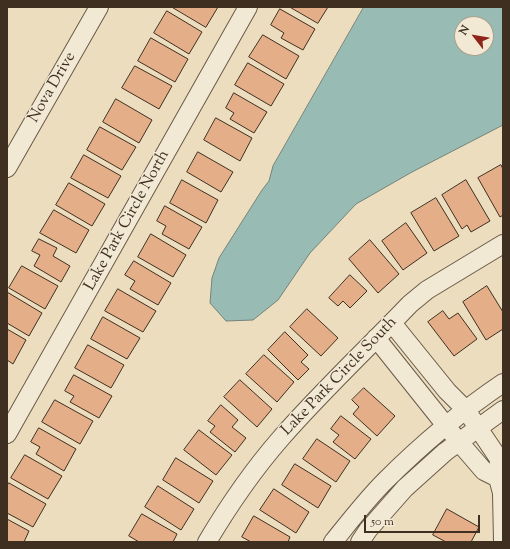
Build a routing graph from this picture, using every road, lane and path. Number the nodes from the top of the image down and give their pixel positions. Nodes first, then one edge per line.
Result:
1 (99, 7) edge
2 (248, 7) edge
3 (7, 168) edge
4 (503, 244) edge
5 (392, 323) junction
6 (376, 338) junction
7 (503, 383) edge
8 (466, 410) junction
9 (503, 410) edge
10 (446, 425) junction
11 (478, 428) junction
12 (7, 434) edge
13 (459, 442) junction
14 (498, 478) junction
15 (503, 541) edge
16 (207, 542) edge
17 (333, 542) edge
18 (360, 542) edge

1 - 3 street, Nova Drive
2 - 12 street, Lake Park Circle North
4 - 5 street, Lake Park Circle South
5 - 6 street, Lake Park Circle South
5 - 8 street
6 - 10 street
6 - 16 street, Lake Park Circle South
7 - 8 street
8 - 10 street
8 - 11 street
9 - 11 street
10 - 13 street
10 - 17 street
11 - 13 street
11 - 14 street
13 - 14 street
13 - 18 street
14 - 15 street

